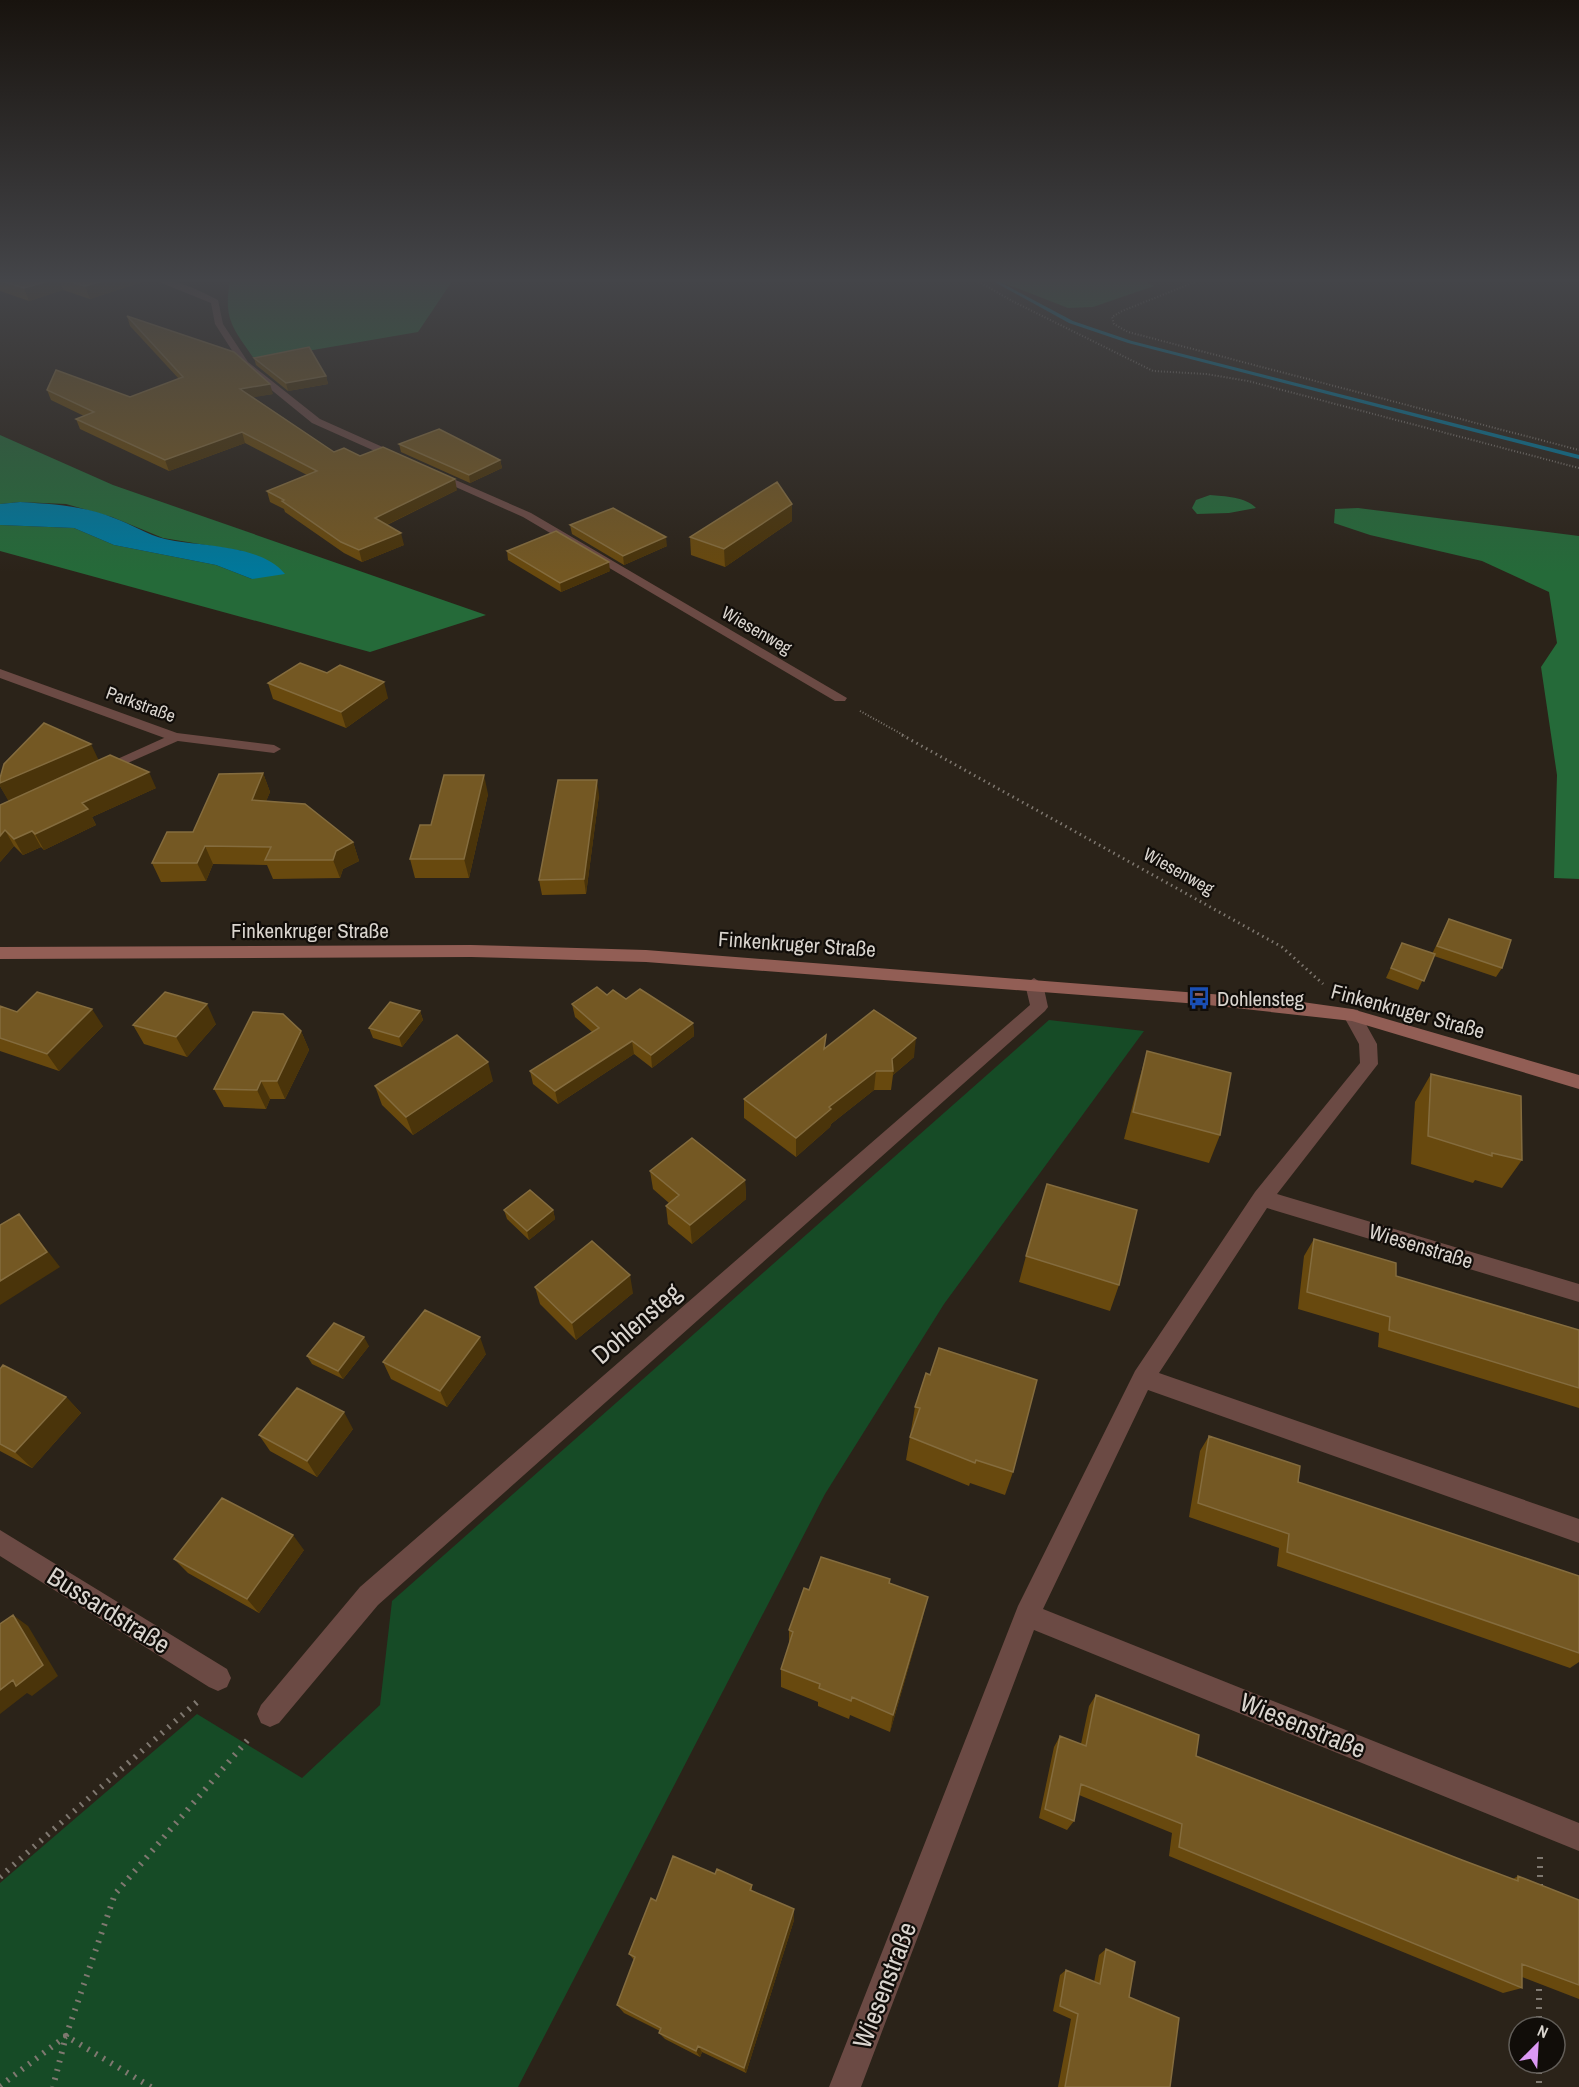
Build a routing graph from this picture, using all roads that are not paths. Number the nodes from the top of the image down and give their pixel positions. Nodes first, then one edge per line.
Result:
1 (262, 377) edge
2 (0, 673) edge
3 (840, 698) road end
4 (176, 737) junction
5 (274, 749) dead end
6 (88, 776) edge
7 (0, 953) edge
8 (1034, 984) junction
9 (1352, 1015) junction
10 (1579, 1082) edge
11 (1262, 1198) junction
12 (1579, 1293) edge
13 (1143, 1378) junction
14 (1579, 1531) edge
15 (2, 1546) edge
16 (1027, 1615) junction
17 (218, 1678) road end
18 (270, 1714) road end
19 (1579, 1837) edge
20 (845, 2087) edge

1 - 3 street, Wiesenweg
2 - 4 street, Parkstraße
4 - 5 street, Parkstraße
4 - 6 street
7 - 8 street, Finkenkruger Straße
8 - 9 street, Finkenkruger Straße
8 - 18 street, Dohlensteg
9 - 10 street, Finkenkruger Straße
9 - 11 street, Wiesenstraße
11 - 12 street, Wiesenstraße
11 - 13 street, Wiesenstraße
13 - 14 street
13 - 16 street, Wiesenstraße
15 - 17 street, Bussardstraße
16 - 19 street, Wiesenstraße
16 - 20 street, Wiesenstraße

